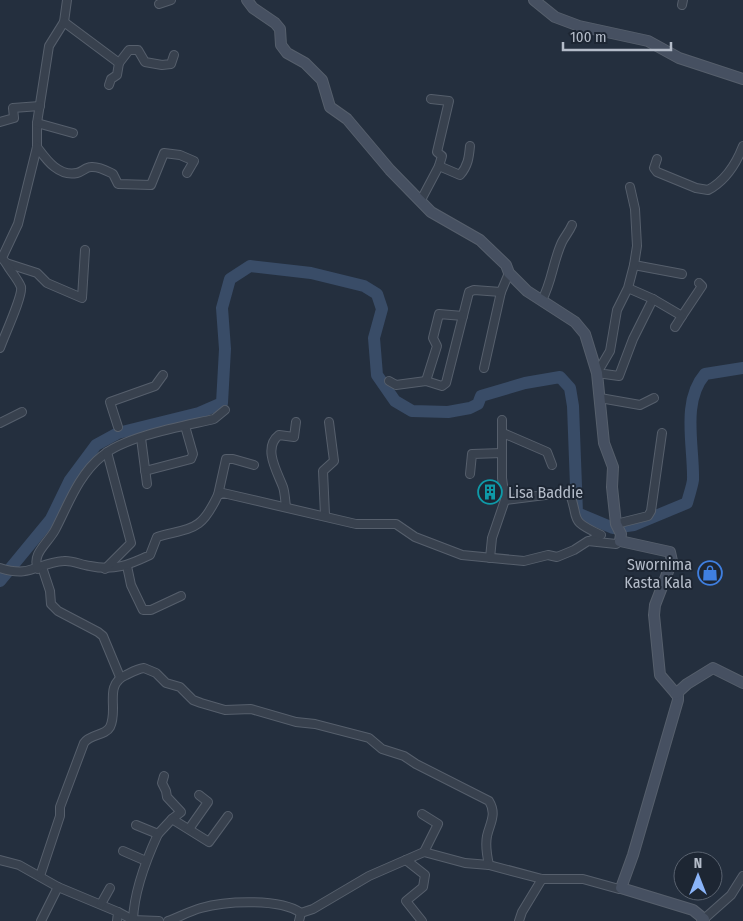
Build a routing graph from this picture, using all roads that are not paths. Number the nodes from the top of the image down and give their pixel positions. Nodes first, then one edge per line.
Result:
1 (67, 0) edge
2 (172, 0) edge
3 (247, 0) edge
4 (534, 0) edge
5 (159, 4) dead end
6 (64, 22) junction
7 (174, 55) dead end
8 (119, 63) junction
9 (743, 79) edge
10 (109, 85) dead end
11 (431, 100) dead end
12 (40, 106) junction
13 (0, 122) edge
14 (38, 123) junction
15 (73, 133) dead end
16 (470, 146) dead end
17 (743, 146) edge
18 (37, 147) junction
19 (657, 159) dead end
20 (439, 166) junction
21 (187, 173) dead end
22 (630, 187) dead end
23 (421, 200) junction
24 (572, 225) dead end
25 (3, 248) edge
26 (85, 250) dead end
27 (3, 261) edge
28 (634, 266) junction
29 (509, 273) junction
30 (682, 274) dead end
31 (699, 283) dead end
32 (628, 288) junction
33 (501, 292) junction
34 (654, 299) junction
35 (542, 300) junction
36 (463, 316) junction
37 (682, 316) junction
38 (675, 327) dead end
39 (0, 348) edge
40 (484, 368) dead end
41 (598, 373) junction
42 (163, 375) dead end
43 (426, 381) junction
44 (389, 382) dead end
45 (600, 398) junction
46 (654, 398) dead end
47 (226, 410) dead end
48 (22, 412) dead end
49 (502, 420) dead end
50 (296, 422) dead end
51 (329, 422) dead end
52 (0, 423) edge
53 (185, 426) junction
54 (118, 427) dead end
55 (502, 433) junction
56 (662, 433) dead end
57 (141, 438) junction
58 (107, 452) junction
59 (502, 452) junction
60 (254, 465) dead end
61 (552, 465) dead end
62 (144, 471) junction
63 (470, 474) dead end
64 (147, 484) dead end
65 (218, 495) junction
66 (506, 500) junction
67 (286, 507) junction
68 (325, 515) junction
69 (616, 524) junction
70 (620, 538) junction
71 (588, 541) junction
72 (490, 558) junction
73 (127, 566) junction
74 (2, 568) edge
75 (40, 568) junction
76 (105, 568) junction
77 (181, 596) dead end
78 (120, 677) junction
79 (743, 683) edge
80 (676, 694) junction
81 (164, 776) dead end
82 (199, 795) dead end
83 (422, 814) dead end
84 (228, 816) dead end
85 (172, 820) junction
86 (136, 825) dead end
87 (189, 829) junction
88 (158, 834) junction
89 (123, 851) dead end
90 (424, 852) junction
91 (0, 860) edge
92 (406, 860) junction
93 (146, 861) junction
94 (489, 865) junction
95 (40, 876) junction
96 (743, 876) edge
97 (542, 879) junction
98 (58, 887) junction
99 (110, 888) dead end
100 (622, 888) junction
101 (102, 904) junction
102 (118, 912) junction
103 (300, 917) edge
104 (133, 920) junction
105 (703, 920) edge
106 (41, 921) edge
107 (117, 921) edge
108 (159, 921) edge
109 (168, 921) edge
110 (422, 921) edge
111 (519, 921) edge

1 - 6 street
2 - 5 street
3 - 23 street
4 - 9 street
6 - 8 street
6 - 12 street
7 - 8 street
8 - 10 street
11 - 20 street
12 - 13 street
12 - 14 street
14 - 15 street
14 - 18 street
16 - 20 street
17 - 19 street
18 - 21 street
18 - 25 street
20 - 23 street
22 - 28 street
23 - 29 street
24 - 35 street
25 - 27 street
26 - 27 street
27 - 39 street
28 - 30 street
28 - 32 street
29 - 33 street
29 - 35 street
31 - 37 street
32 - 34 street
32 - 41 street
33 - 36 street
33 - 40 street
34 - 37 street
34 - 41 street
35 - 41 street
36 - 43 street
36 - 43 street
37 - 38 street
41 - 45 street
42 - 54 street
43 - 44 street
45 - 46 street
45 - 69 street
47 - 53 street
48 - 52 street
49 - 55 street
50 - 67 street
51 - 68 street
53 - 57 street
53 - 62 street
55 - 59 street
55 - 61 street
56 - 69 street
57 - 58 street
57 - 62 street
58 - 75 street
58 - 76 street
59 - 63 street
59 - 66 street
60 - 65 street
62 - 64 street
65 - 67 street
65 - 73 street
66 - 71 street
66 - 72 street
67 - 68 street
68 - 72 street
69 - 70 street
70 - 71 street
70 - 80 street
71 - 72 street
73 - 76 street
73 - 77 street
74 - 75 street
75 - 76 street
75 - 78 street
78 - 94 street
78 - 95 street
79 - 80 street
80 - 100 street
81 - 85 street
82 - 87 street
83 - 90 street
84 - 87 street
85 - 87 street
85 - 88 street
86 - 88 street
88 - 93 street
89 - 93 street
90 - 92 street
90 - 94 street
91 - 95 street
92 - 103 street
92 - 110 street
93 - 104 street
94 - 97 street
95 - 98 street
96 - 105 street
97 - 100 street
97 - 111 street
98 - 101 street
98 - 106 street
99 - 101 street
100 - 105 street
101 - 102 street
102 - 104 street
102 - 107 street
103 - 109 street
104 - 108 street

